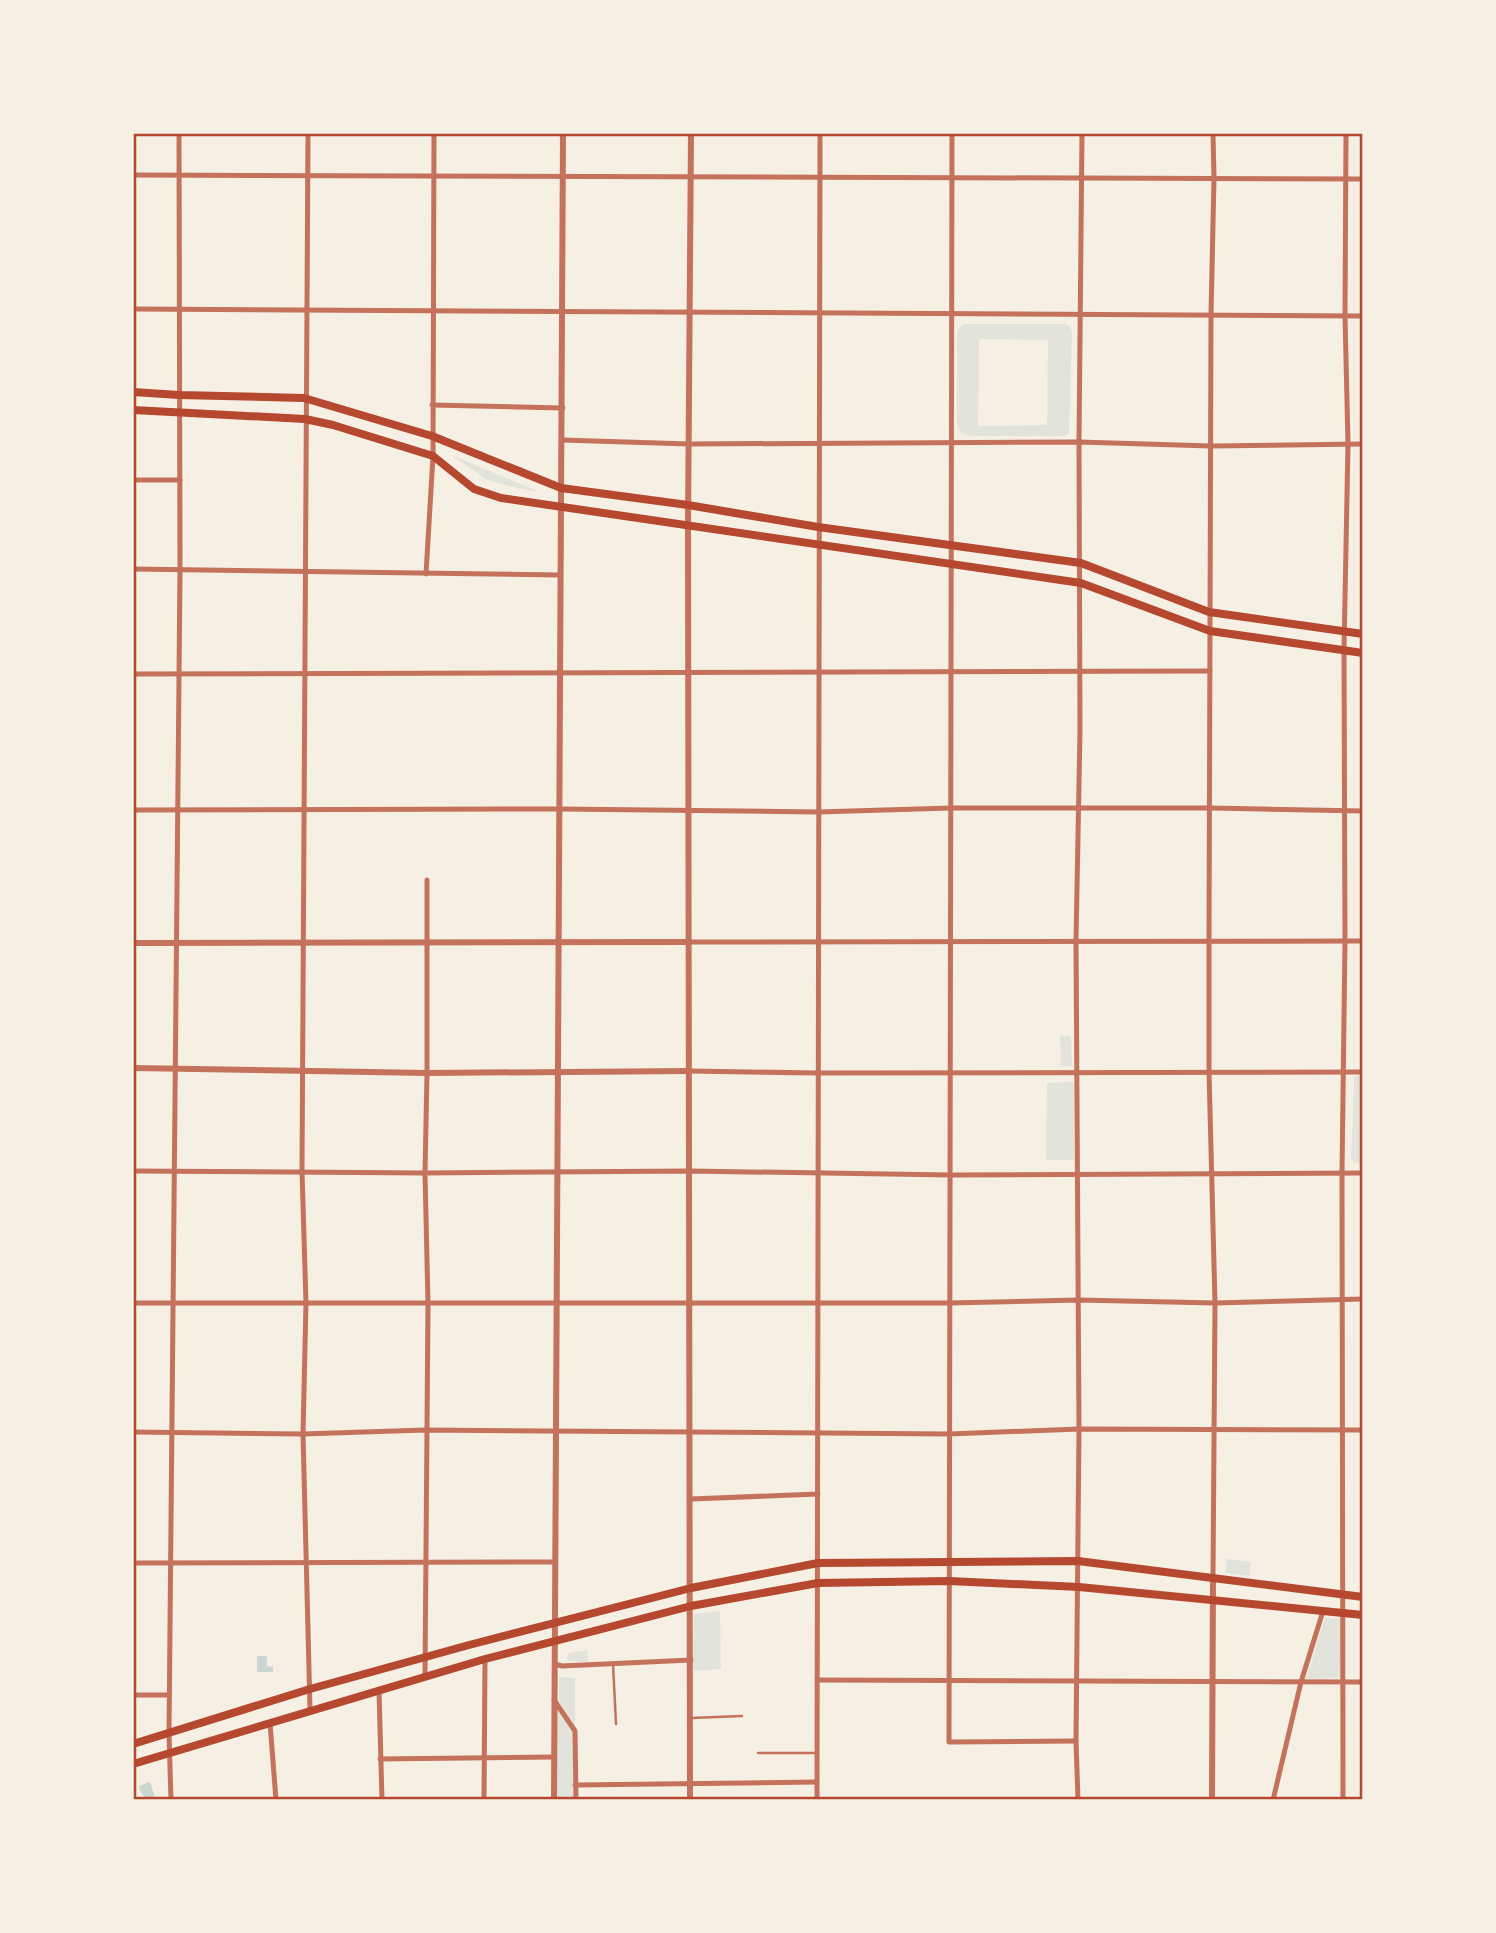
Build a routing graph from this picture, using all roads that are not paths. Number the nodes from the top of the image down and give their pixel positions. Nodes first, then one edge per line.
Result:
1 (179, 133) edge
2 (307, 133) edge
3 (434, 133) edge
4 (563, 133) edge
5 (691, 133) edge
6 (820, 133) edge
7 (952, 133) edge
8 (1082, 133) edge
9 (1213, 133) edge
10 (1346, 133) edge
11 (179, 174) junction
12 (309, 174) junction
13 (133, 175) edge
14 (433, 175) junction
15 (563, 175) junction
16 (691, 176) junction
17 (820, 177) junction
18 (952, 177) junction
19 (1082, 178) junction
20 (1214, 178) junction
21 (1345, 179) junction
22 (1363, 179) edge
23 (133, 310) edge
24 (181, 310) junction
25 (307, 310) junction
26 (433, 311) junction
27 (562, 312) junction
28 (690, 312) junction
29 (819, 313) junction
30 (952, 314) junction
31 (1082, 314) junction
32 (1211, 315) junction
33 (1345, 316) junction
34 (1363, 316) edge
35 (133, 392) edge
36 (179, 396) junction
37 (304, 398) junction
38 (432, 405) junction
39 (563, 408) junction
40 (133, 410) edge
41 (179, 413) junction
42 (305, 419) junction
43 (432, 436) junction
44 (562, 440) junction
45 (819, 442) junction
46 (1079, 442) junction
47 (952, 443) junction
48 (688, 444) junction
49 (1348, 444) junction
50 (1363, 444) edge
51 (1211, 446) junction
52 (433, 456) junction
53 (133, 480) edge
54 (180, 480) junction
55 (561, 488) junction
56 (688, 505) junction
57 (561, 507) junction
58 (688, 526) junction
59 (818, 527) junction
60 (819, 544) junction
61 (951, 544) junction
62 (1081, 563) junction
63 (951, 564) junction
64 (133, 569) edge
65 (180, 571) junction
66 (304, 572) junction
67 (426, 574) junction
68 (560, 575) junction
69 (1081, 583) junction
70 (1209, 612) junction
71 (1209, 631) junction
72 (1345, 631) junction
73 (1363, 634) edge
74 (1344, 650) junction
75 (1363, 653) edge
76 (1210, 670) junction
77 (951, 671) junction
78 (688, 672) junction
79 (818, 672) junction
80 (1080, 672) junction
81 (560, 673) junction
82 (133, 674) edge
83 (179, 674) junction
84 (305, 675) junction
85 (951, 808) junction
86 (1078, 808) junction
87 (1210, 808) junction
88 (560, 809) junction
89 (133, 810) edge
90 (304, 810) junction
91 (179, 811) junction
92 (689, 811) junction
93 (1344, 811) junction
94 (1363, 811) edge
95 (818, 813) junction
96 (427, 880) dead end
97 (1076, 941) junction
98 (1209, 941) junction
99 (1345, 941) junction
100 (1363, 941) edge
101 (304, 942) junction
102 (427, 942) junction
103 (559, 942) junction
104 (689, 942) junction
105 (818, 942) junction
106 (950, 942) junction
107 (133, 943) edge
108 (175, 943) junction
109 (133, 1068) edge
110 (174, 1068) junction
111 (304, 1071) junction
112 (690, 1071) junction
113 (950, 1072) junction
114 (1077, 1072) junction
115 (1209, 1072) junction
116 (1343, 1072) junction
117 (1363, 1072) edge
118 (427, 1073) junction
119 (558, 1073) junction
120 (818, 1073) junction
121 (173, 1170) junction
122 (133, 1171) edge
123 (302, 1171) junction
124 (690, 1171) junction
125 (818, 1171) junction
126 (558, 1172) junction
127 (425, 1173) junction
128 (1077, 1173) junction
129 (1342, 1173) junction
130 (1363, 1173) edge
131 (1211, 1174) junction
132 (950, 1175) junction
133 (1343, 1298) junction
134 (1363, 1299) edge
135 (1078, 1300) junction
136 (557, 1302) junction
137 (690, 1302) junction
138 (133, 1303) edge
139 (306, 1303) junction
140 (818, 1303) junction
141 (949, 1303) junction
142 (1215, 1303) junction
143 (172, 1304) junction
144 (428, 1304) junction
145 (1079, 1429) junction
146 (425, 1430) junction
147 (1214, 1430) junction
148 (1363, 1430) edge
149 (171, 1431) junction
150 (1343, 1431) junction
151 (133, 1432) edge
152 (556, 1432) junction
153 (691, 1432) junction
154 (818, 1432) junction
155 (303, 1434) junction
156 (949, 1434) junction
157 (818, 1494) junction
158 (691, 1499) junction
159 (170, 1562) junction
160 (307, 1562) junction
161 (425, 1562) junction
162 (555, 1562) junction
163 (949, 1562) junction
164 (1078, 1562) junction
165 (133, 1563) edge
166 (818, 1563) junction
167 (1213, 1578) junction
168 (949, 1581) junction
169 (818, 1583) junction
170 (1079, 1587) junction
171 (691, 1588) junction
172 (1344, 1596) junction
173 (1363, 1597) edge
174 (1212, 1599) junction
175 (691, 1606) junction
176 (1323, 1611) junction
177 (1344, 1614) junction
178 (1363, 1615) edge
179 (556, 1623) junction
180 (555, 1640) junction
181 (425, 1657) junction
182 (485, 1659) junction
183 (691, 1660) junction
184 (555, 1664) junction
185 (613, 1664) junction
186 (425, 1675) junction
187 (817, 1680) junction
188 (948, 1680) junction
189 (1078, 1681) junction
190 (1213, 1681) junction
191 (1301, 1682) junction
192 (1344, 1682) junction
193 (1363, 1682) edge
194 (310, 1689) junction
195 (379, 1690) junction
196 (133, 1695) edge
197 (169, 1695) junction
198 (555, 1700) junction
199 (310, 1709) junction
200 (742, 1716) dead end
201 (691, 1718) junction
202 (270, 1723) junction
203 (616, 1724) dead end
204 (169, 1734) junction
205 (1076, 1741) junction
206 (133, 1744) edge
207 (170, 1753) junction
208 (758, 1753) dead end
209 (817, 1753) junction
210 (554, 1757) junction
211 (484, 1758) junction
212 (380, 1759) junction
213 (133, 1764) edge
214 (817, 1782) junction
215 (690, 1784) junction
216 (575, 1785) junction
217 (171, 1800) edge
218 (276, 1800) edge
219 (382, 1800) edge
220 (484, 1800) edge
221 (554, 1800) edge
222 (576, 1800) edge
223 (690, 1800) edge
224 (817, 1800) edge
225 (1078, 1800) edge
226 (1212, 1800) edge
227 (1273, 1800) edge
228 (1343, 1800) edge

1 - 11 street
2 - 12 street
3 - 14 street
4 - 15 street
5 - 16 street
6 - 17 street
7 - 18 street
8 - 19 street
9 - 20 street
10 - 21 street
11 - 12 street
11 - 13 street
11 - 24 street
12 - 14 street
12 - 25 street
14 - 15 street
14 - 26 street
15 - 16 street
15 - 27 street
16 - 17 street
16 - 28 street
17 - 18 street
17 - 29 street
18 - 19 street
18 - 30 street
19 - 20 street
19 - 31 street
20 - 21 street
20 - 32 street
21 - 22 street
21 - 33 street
23 - 24 street
24 - 25 street
24 - 36 street
25 - 26 street
25 - 37 street
26 - 27 street
26 - 38 street
27 - 28 street
27 - 39 street
28 - 29 street
28 - 48 street
29 - 30 street
29 - 45 street
30 - 31 street
30 - 47 street
31 - 32 street
31 - 46 street
32 - 33 street
32 - 51 street
33 - 34 street
33 - 49 street
35 - 36 main road
36 - 37 main road
36 - 41 street
37 - 42 street
37 - 43 main road
38 - 39 street
38 - 43 street
39 - 44 street
40 - 41 main road
41 - 42 main road
41 - 54 street
42 - 52 main road
42 - 66 street
43 - 52 street
43 - 55 main road
44 - 48 street
44 - 55 street
45 - 47 street
45 - 48 street
45 - 59 street
46 - 47 street
46 - 51 street
46 - 62 street
47 - 61 street
48 - 56 street
49 - 50 street
49 - 51 street
49 - 72 street
51 - 70 street
52 - 57 main road
52 - 67 street
53 - 54 street
54 - 65 street
55 - 56 main road
55 - 57 street
56 - 58 street
56 - 59 main road
57 - 58 main road
57 - 68 street
58 - 60 main road
58 - 78 street
59 - 60 street
59 - 61 main road
60 - 63 main road
60 - 79 street
61 - 62 main road
61 - 63 street
62 - 69 street
62 - 70 main road
63 - 69 main road
63 - 77 street
64 - 65 street
65 - 66 street
65 - 83 street
66 - 67 street
66 - 84 street
67 - 68 street
68 - 81 street
69 - 71 main road
69 - 80 street
70 - 71 street
70 - 72 main road
71 - 74 main road
71 - 76 street
72 - 73 main road
72 - 74 street
74 - 75 main road
74 - 93 street
76 - 80 street
76 - 87 street
77 - 79 street
77 - 80 street
77 - 85 street
78 - 79 street
78 - 81 street
78 - 92 street
79 - 95 street
80 - 86 street
81 - 84 street
81 - 88 street
82 - 83 street
83 - 84 street
83 - 91 street
84 - 90 street
85 - 86 street
85 - 95 street
85 - 106 street
86 - 87 street
86 - 97 street
87 - 93 street
87 - 98 street
88 - 90 street
88 - 92 street
88 - 103 street
89 - 91 street
90 - 91 street
90 - 101 street
91 - 108 street
92 - 95 street
92 - 104 street
93 - 94 street
93 - 99 street
95 - 105 street
96 - 102 street
97 - 98 street
97 - 106 street
97 - 114 street
98 - 99 street
98 - 115 street
99 - 100 street
99 - 116 street
101 - 102 street
101 - 108 street
101 - 111 street
102 - 103 street
102 - 118 street
103 - 104 street
103 - 119 street
104 - 105 street
104 - 112 street
105 - 106 street
105 - 120 street
106 - 113 street
107 - 108 street
108 - 110 street
109 - 110 street
110 - 111 street
110 - 121 street
111 - 118 street
111 - 123 street
112 - 119 street
112 - 120 street
112 - 124 street
113 - 114 street
113 - 120 street
113 - 132 street
114 - 115 street
114 - 128 street
115 - 116 street
115 - 131 street
116 - 117 street
116 - 129 street
118 - 119 street
118 - 127 street
119 - 126 street
120 - 125 street
121 - 122 street
121 - 123 street
121 - 143 street
123 - 127 street
123 - 139 street
124 - 125 street
124 - 126 street
124 - 137 street
125 - 132 street
125 - 140 street
126 - 127 street
126 - 136 street
127 - 144 street
128 - 131 street
128 - 132 street
128 - 135 street
129 - 130 street
129 - 131 street
129 - 133 street
131 - 142 street
132 - 141 street
133 - 134 street
133 - 142 street
133 - 150 street
135 - 141 street
135 - 142 street
135 - 145 street
136 - 137 street
136 - 144 street
136 - 152 street
137 - 140 street
137 - 153 street
138 - 143 street
139 - 143 street
139 - 144 street
139 - 155 street
140 - 141 street
140 - 154 street
141 - 156 street
142 - 147 street
143 - 149 street
144 - 146 street
145 - 147 street
145 - 156 street
145 - 164 street
146 - 152 street
146 - 155 street
146 - 161 street
147 - 150 street
147 - 167 street
148 - 150 street
149 - 151 street
149 - 155 street
149 - 159 street
150 - 172 street
152 - 153 street
152 - 162 street
153 - 154 street
153 - 158 street
154 - 156 street
154 - 157 street
155 - 160 street
156 - 163 street
157 - 158 street
157 - 166 street
158 - 171 street
159 - 160 street
159 - 165 street
159 - 197 street
160 - 161 street
160 - 194 street
161 - 162 street
161 - 181 street
162 - 179 street
163 - 164 main road
163 - 166 main road
163 - 168 street
164 - 167 main road
164 - 170 street
166 - 169 street
166 - 171 main road
167 - 172 main road
167 - 174 street
168 - 169 main road
168 - 170 main road
168 - 188 street
169 - 175 main road
169 - 187 street
170 - 174 main road
170 - 189 street
171 - 175 street
171 - 179 main road
172 - 173 main road
172 - 177 street
174 - 176 main road
174 - 190 street
175 - 180 main road
175 - 183 street
176 - 177 main road
176 - 191 street
177 - 178 main road
177 - 192 street
179 - 180 street
179 - 181 main road
180 - 182 main road
180 - 184 street
181 - 186 street
181 - 194 main road
182 - 186 main road
182 - 211 street
183 - 185 street
183 - 201 street
184 - 185 street
184 - 198 street
185 - 203 lane
186 - 195 main road
187 - 188 street
187 - 209 street
188 - 189 street
188 - 205 street
189 - 190 street
189 - 205 street
190 - 191 street
190 - 226 street
191 - 192 street
191 - 227 street
192 - 193 street
192 - 228 street
194 - 199 street
194 - 204 main road
195 - 199 main road
195 - 212 street
196 - 197 street
197 - 204 street
198 - 210 street
198 - 216 street
199 - 202 main road
200 - 201 lane
201 - 215 street
202 - 207 main road
202 - 218 street
204 - 206 main road
204 - 207 street
205 - 225 street
207 - 213 main road
207 - 217 street
208 - 209 lane
209 - 214 street
210 - 211 street
210 - 221 street
211 - 212 street
211 - 220 street
212 - 219 street
214 - 215 street
214 - 224 street
215 - 216 street
215 - 223 street
216 - 222 street

